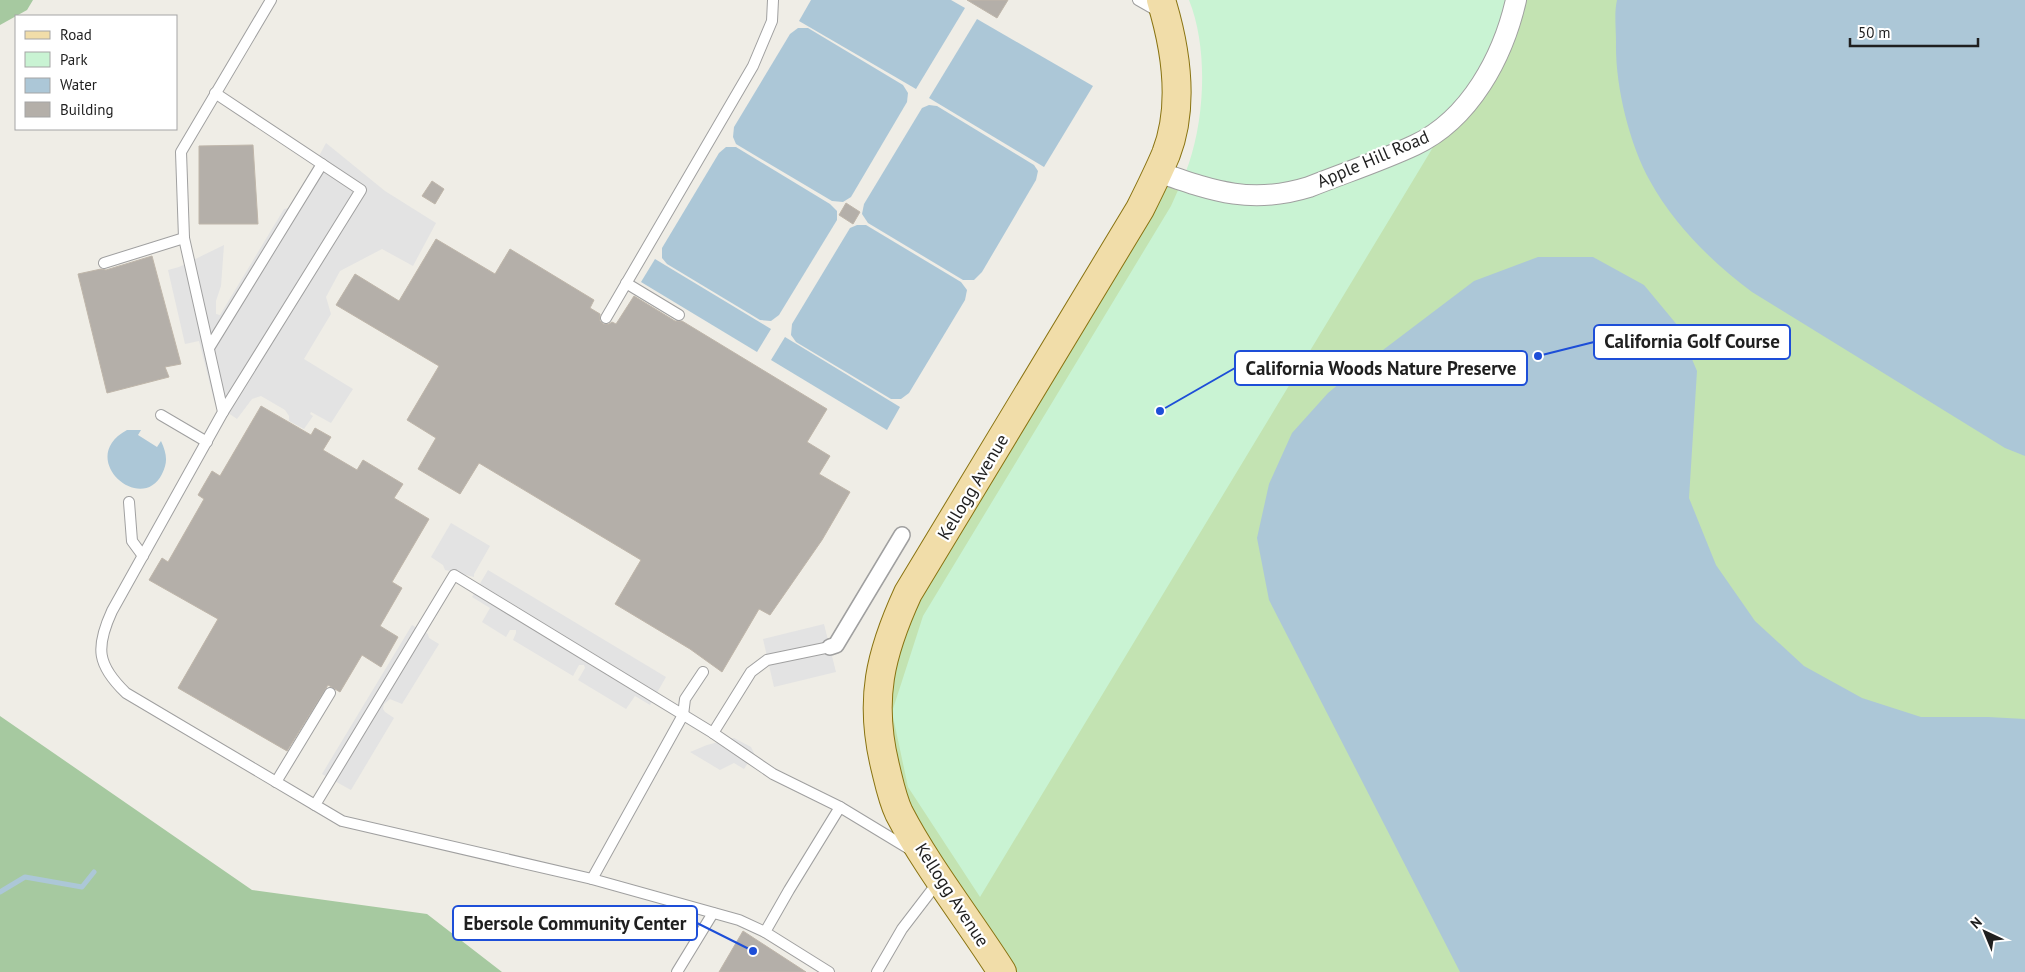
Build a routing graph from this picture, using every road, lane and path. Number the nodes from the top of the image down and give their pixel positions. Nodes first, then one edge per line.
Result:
1 (271, 0) edge
2 (773, 0) edge
3 (1138, 0) edge
4 (1516, 0) edge
5 (1164, 8) edge
6 (215, 93) junction
7 (322, 164) junction
8 (1158, 172) junction
9 (184, 238) junction
10 (104, 263) dead end
11 (626, 283) junction
12 (679, 315) dead end
13 (606, 318) dead end
14 (209, 348) junction
15 (224, 412) junction
16 (161, 416) dead end
17 (207, 442) junction
18 (129, 502) dead end
19 (902, 535) dead end
20 (143, 556) junction
21 (830, 647) joint
22 (703, 672) dead end
23 (330, 693) dead end
24 (683, 715) junction
25 (713, 733) junction
26 (276, 782) junction
27 (315, 805) junction
28 (840, 807) junction
29 (934, 869) junction
30 (592, 879) junction
31 (713, 912) junction
32 (765, 932) junction
33 (677, 972) edge
34 (829, 972) edge
35 (877, 972) edge
36 (1002, 972) edge

1 - 6 lane
2 - 11 lane
3 - 5 lane
4 - 8 street, Apple Hill Road
5 - 8 main road, Kellogg Avenue
6 - 7 lane
6 - 9 lane
7 - 14 lane
7 - 15 lane
8 - 29 main road, Kellogg Avenue
9 - 10 lane
9 - 14 lane
11 - 12 lane
11 - 13 lane
14 - 15 lane
15 - 17 lane
16 - 17 lane
17 - 20 lane
18 - 20 lane
19 - 21 street
20 - 26 lane
21 - 25 lane
22 - 24 lane
23 - 26 lane
24 - 25 lane
24 - 27 lane
24 - 30 lane
25 - 28 lane
26 - 27 lane
27 - 30 lane
28 - 29 lane
28 - 32 lane
29 - 35 lane
29 - 36 main road, Kellogg Avenue
30 - 31 lane
31 - 32 lane
31 - 33 lane
32 - 34 lane

